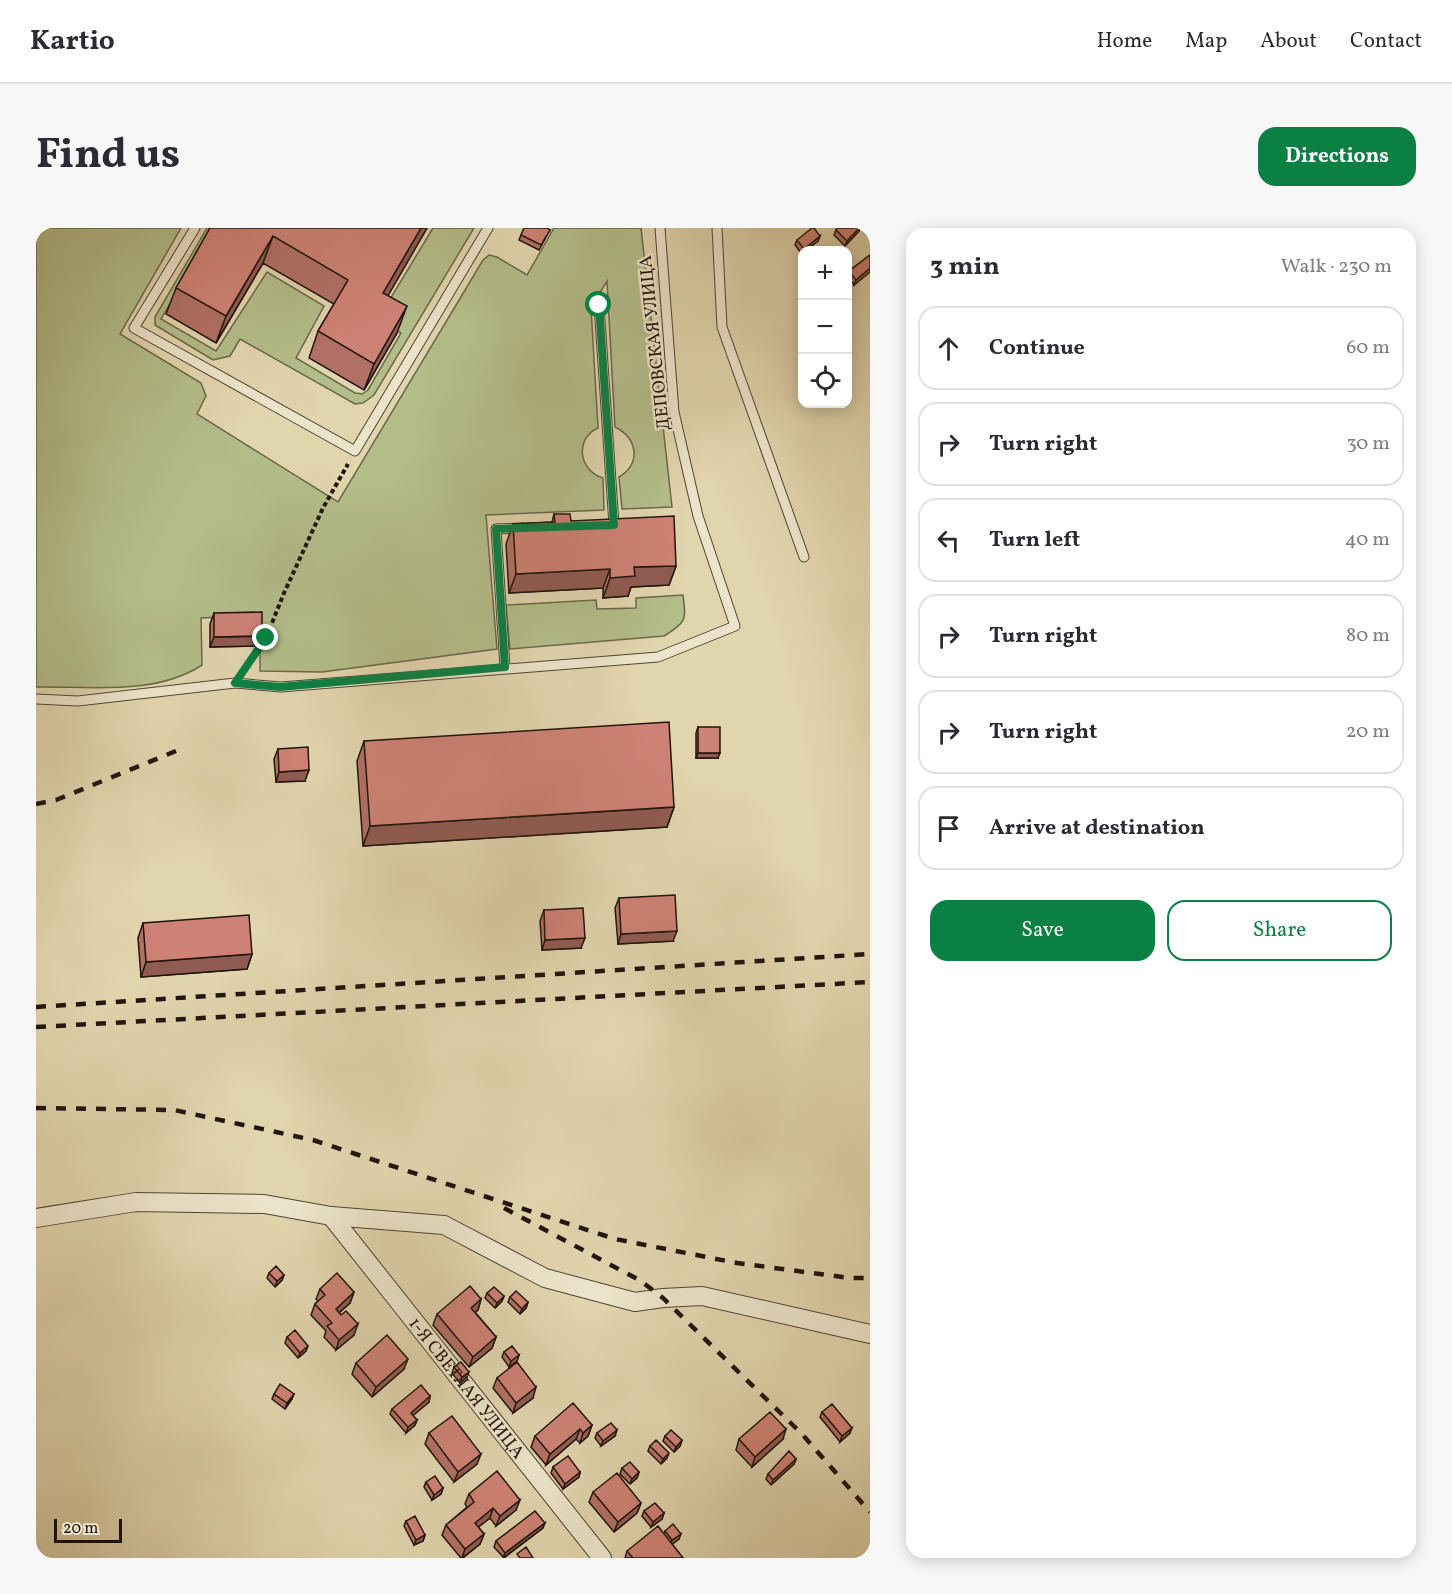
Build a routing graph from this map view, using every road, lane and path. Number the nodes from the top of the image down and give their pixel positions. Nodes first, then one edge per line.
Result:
1 (195, 228) edge
2 (488, 228) edge
3 (660, 228) edge
4 (717, 228) edge
5 (599, 305) dead end
6 (355, 451) junction
7 (625, 524) edge
8 (602, 525) edge
9 (614, 525) junction
10 (531, 528) edge
11 (804, 557) dead end
12 (505, 667) junction
13 (235, 683) junction
14 (36, 699) edge
15 (331, 1216) junction
16 (36, 1218) edge
17 (870, 1334) edge
18 (602, 1558) edge

1 - 6 lane
2 - 6 lane
3 - 12 lane, ДЕПОВСКАЯ УЛИЦА
4 - 11 lane
5 - 9 lane
6 - 13 path
7 - 9 lane
8 - 9 lane
10 - 12 lane
12 - 13 lane
13 - 14 lane
15 - 16 street
15 - 17 street
15 - 18 street, 1-Я СВЕТЛАЯ УЛИЦА

